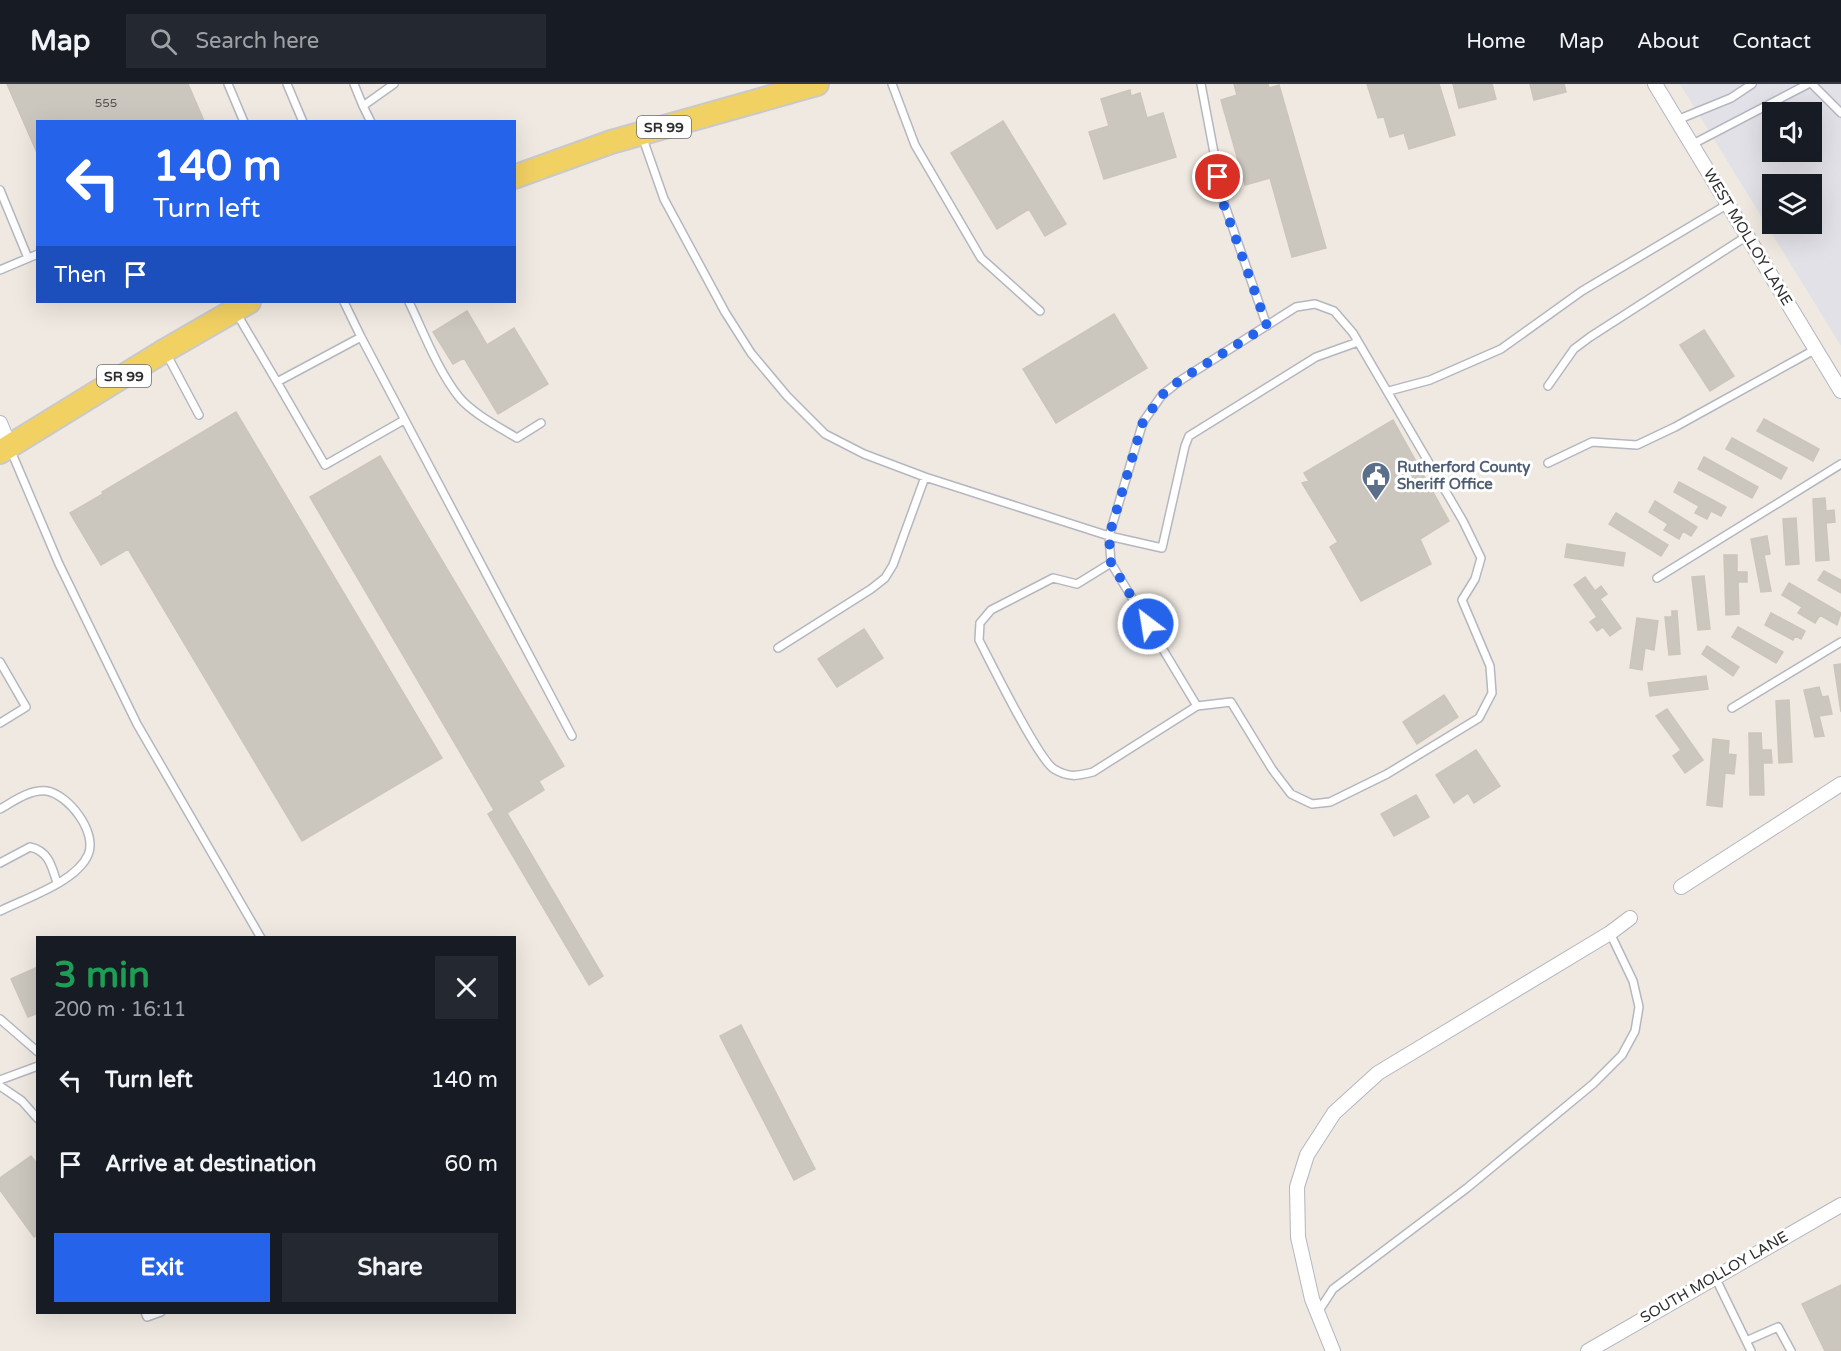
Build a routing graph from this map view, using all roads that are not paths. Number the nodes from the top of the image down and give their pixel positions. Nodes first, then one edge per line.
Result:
1 (228, 84) edge
2 (287, 84) edge
3 (354, 84) edge
4 (394, 84) edge
5 (817, 84) edge
6 (892, 84) edge
7 (1201, 84) edge
8 (1752, 84) edge
9 (1810, 84) edge
10 (1659, 85) edge
11 (363, 106) junction
12 (1841, 113) edge
13 (243, 120) edge
14 (302, 120) edge
15 (370, 120) edge
16 (1677, 120) junction
17 (641, 133) junction
18 (1691, 145) junction
19 (516, 176) edge
20 (0, 190) edge
21 (1728, 204) junction
22 (1747, 236) junction
23 (36, 255) edge
24 (28, 258) junction
25 (0, 270) edge
26 (344, 303) edge
27 (408, 303) edge
28 (242, 305) edge
29 (1040, 312) dead end
30 (1267, 326) junction
31 (360, 337) junction
32 (1358, 342) junction
33 (1816, 349) junction
34 (164, 351) junction
35 (277, 382) junction
36 (1548, 386) dead end
37 (1389, 391) junction
38 (1841, 391) edge
39 (199, 415) dead end
40 (404, 420) junction
41 (0, 423) edge
42 (541, 423) dead end
43 (4, 449) edge
44 (1548, 463) dead end
45 (1841, 464) edge
46 (925, 477) junction
47 (1109, 536) junction
48 (1111, 563) junction
49 (1657, 578) dead end
50 (1841, 642) edge
51 (778, 648) dead end
52 (0, 662) edge
53 (1197, 706) junction
54 (1732, 708) dead end
55 (0, 723) edge
56 (572, 736) dead end
57 (1841, 784) edge
58 (0, 808) edge
59 (0, 863) edge
60 (57, 883) junction
61 (1681, 887) dead end
62 (0, 911) edge
63 (1630, 918) dead end
64 (1610, 933) junction
65 (260, 936) edge
66 (0, 1019) edge
67 (36, 1050) edge
68 (36, 1067) edge
69 (0, 1080) edge
70 (0, 1086) edge
71 (36, 1117) edge
72 (1841, 1205) edge
73 (1715, 1277) junction
74 (1317, 1313) junction
75 (1746, 1341) junction
76 (1333, 1351) edge
77 (1588, 1351) edge
78 (1751, 1351) edge
79 (1791, 1351) edge

1 - 13 lane
2 - 14 lane
3 - 11 lane
4 - 11 lane
5 - 17 main road, SR 99
6 - 29 lane
7 - 30 lane
8 - 16 lane
9 - 12 lane
9 - 18 lane
10 - 16 street, WEST MOLLOY LANE
11 - 15 lane
16 - 18 street, WEST MOLLOY LANE
17 - 19 main road, SR 99
17 - 46 lane
18 - 21 street, WEST MOLLOY LANE
20 - 24 lane
21 - 22 street, WEST MOLLOY LANE
21 - 37 lane
22 - 33 street, WEST MOLLOY LANE
22 - 36 lane
23 - 24 lane
24 - 25 lane
26 - 31 lane
27 - 42 lane
28 - 34 main road, SR 99
28 - 35 lane
30 - 32 lane
30 - 47 lane
31 - 35 lane
31 - 40 lane
32 - 37 lane
32 - 47 lane
33 - 38 street, WEST MOLLOY LANE
33 - 44 lane
34 - 39 lane
34 - 43 main road, SR 99
35 - 40 lane
37 - 53 lane
40 - 56 lane
41 - 43 street
43 - 65 lane
45 - 49 lane
46 - 47 lane
46 - 51 lane
47 - 48 lane
48 - 53 lane
48 - 53 lane
50 - 54 lane
52 - 55 lane
57 - 61 street
58 - 60 lane
59 - 60 lane
60 - 62 lane
63 - 64 street
64 - 74 lane
64 - 74 street
66 - 67 lane
68 - 69 lane
70 - 71 lane
72 - 73 street, SOUTH MOLLOY LANE
73 - 75 lane
73 - 77 street, SOUTH MOLLOY LANE
74 - 76 street
75 - 78 lane
75 - 79 lane

